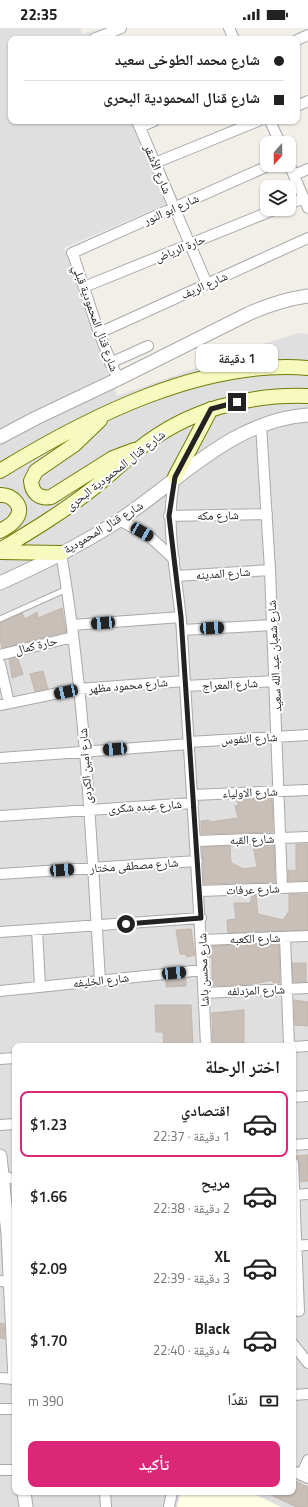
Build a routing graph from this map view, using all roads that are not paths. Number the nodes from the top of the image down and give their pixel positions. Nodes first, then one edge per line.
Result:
1 (121, 28) edge
2 (103, 36) edge
3 (139, 124) edge
4 (250, 124) edge
5 (271, 124) edge
6 (277, 136) edge
7 (155, 162) junction
8 (260, 169) edge
9 (308, 170) edge
10 (293, 172) edge
11 (294, 175) junction
12 (304, 198) junction
13 (296, 201) edge
14 (174, 207) junction
15 (308, 208) edge
16 (260, 216) edge
17 (308, 238) edge
18 (190, 244) junction
19 (73, 255) joint
20 (207, 284) junction
21 (84, 287) junction
22 (308, 296) edge
23 (99, 332) junction
24 (148, 346) dead end
25 (110, 363) junction
26 (308, 368) edge
27 (118, 380) junction
28 (308, 396) edge
29 (211, 409) junction
30 (104, 415) junction
31 (308, 415) edge
32 (261, 426) junction
33 (0, 438) edge
34 (140, 449) junction
35 (0, 471) edge
36 (175, 477) junction
37 (0, 495) edge
38 (267, 514) junction
39 (169, 516) junction
40 (119, 520) junction
41 (0, 531) edge
42 (0, 551) edge
43 (61, 553) junction
44 (174, 559) junction
45 (270, 570) junction
46 (176, 576) junction
47 (0, 583) edge
48 (67, 589) junction
49 (181, 617) junction
50 (0, 619) edge
51 (72, 625) junction
52 (272, 625) junction
53 (182, 630) junction
54 (73, 637) junction
55 (0, 655) edge
56 (0, 664) edge
57 (275, 681) junction
58 (185, 684) junction
59 (78, 689) junction
60 (5, 704) edge
61 (308, 735) edge
62 (277, 737) junction
63 (189, 743) junction
64 (85, 751) junction
65 (0, 758) edge
66 (308, 790) edge
67 (279, 791) junction
68 (193, 799) junction
69 (88, 810) junction
70 (0, 816) edge
71 (308, 837) edge
72 (280, 838) junction
73 (196, 841) junction
74 (197, 861) junction
75 (92, 868) junction
76 (0, 874) edge
77 (282, 887) junction
78 (308, 887) edge
79 (199, 891) junction
80 (201, 918) junction
81 (96, 926) junction
82 (36, 930) junction
83 (0, 932) edge
84 (308, 936) edge
85 (285, 937) junction
86 (202, 940) junction
87 (203, 970) junction
88 (100, 980) junction
89 (40, 986) junction
90 (308, 988) edge
91 (287, 989) junction
92 (0, 991) edge
93 (204, 992) junction
94 (206, 1043) edge
95 (289, 1043) edge
96 (308, 1046) edge
97 (296, 1047) edge
98 (12, 1058) edge
99 (0, 1059) edge
100 (308, 1096) edge
101 (296, 1097) edge
102 (12, 1124) edge
103 (0, 1125) edge
104 (308, 1144) edge
105 (296, 1145) edge
106 (0, 1156) edge
107 (6, 1177) edge
108 (308, 1194) edge
109 (296, 1195) edge
110 (11, 1234) edge
111 (296, 1246) edge
112 (308, 1246) edge
113 (296, 1259) edge
114 (8, 1283) edge
115 (300, 1311) edge
116 (12, 1326) edge
117 (296, 1348) edge
118 (308, 1362) edge
119 (0, 1378) edge
120 (12, 1379) edge
121 (308, 1394) edge
122 (296, 1396) edge
123 (0, 1409) edge
124 (12, 1409) edge
125 (308, 1460) edge
126 (0, 1470) edge
127 (12, 1470) edge
128 (301, 1475) edge
129 (24, 1495) edge
130 (105, 1495) edge
131 (171, 1495) edge
132 (26, 1507) edge
133 (106, 1507) edge
134 (169, 1507) edge

1 - 2 street
3 - 7 street, شارع الأشقر
4 - 7 street
5 - 6 street
7 - 14 street, شارع الأشقر
8 - 14 street, شارع ابو النور
9 - 11 street
10 - 11 street
11 - 12 street
12 - 13 street
12 - 15 street
14 - 18 street, شارع الأشقر
14 - 19 street, شارع ابو النور
16 - 18 street, حارة الرياض
17 - 20 street, شارع الريف
18 - 20 street, شارع الأشقر
18 - 21 street, حارة الرياض
19 - 21 street, شارع قنال المحمودية قبلي
20 - 23 street, شارع الريف
21 - 23 street, شارع قنال المحمودية قبلي
22 - 27 street
23 - 25 street, شارع قنال المحمودية قبلي
24 - 25 street
25 - 27 street, شارع قنال المحمودية قبلي
26 - 30 main road
27 - 33 street
28 - 29 main road, شارع قنال المحمودية البحرى
29 - 34 main road, شارع قنال المحمودية البحرى
29 - 36 main road
30 - 34 main road
30 - 35 main road
31 - 32 street, شارع قنال المحمودية
32 - 36 street, شارع قنال المحمودية
32 - 38 street, شارع شعبان عبد الله سعيد
34 - 42 main road, شارع قنال المحمودية البحرى
36 - 39 street, شارع محسن باشا
36 - 40 street, شارع قنال المحمودية
37 - 41 main road
38 - 39 street, شارع مكه
38 - 45 street, شارع شعبان عبد الله سعيد
39 - 44 street, شارع محسن باشا
40 - 43 street, شارع قنال المحمودية
40 - 44 street
42 - 43 main road
43 - 47 street, شارع قنال المحمودية
43 - 48 street, شارع امين الكردى
44 - 46 street, شارع محسن باشا
45 - 46 street, شارع المدينه
45 - 52 street, شارع شعبان عبد الله سعيد
46 - 49 street, شارع محسن باشا
48 - 50 lane
48 - 51 street, شارع امين الكردى
49 - 51 street
49 - 53 street, شارع محسن باشا
51 - 54 street, شارع امين الكردى
52 - 53 street
52 - 57 street, شارع شعبان عبد الله سعيد
53 - 58 street, شارع محسن باشا
54 - 55 street, حارة كمال
54 - 59 street, شارع امين الكردى
56 - 60 street
57 - 58 street, شارع المعراج
57 - 62 street, شارع شعبان عبد الله سعيد
58 - 59 street, شارع محمود مظهر
58 - 63 street, شارع محسن باشا
59 - 60 street, شارع محمود مظهر
59 - 64 street, شارع امين الكردى
61 - 62 street, شارع النفوس
62 - 63 street, شارع النفوس
62 - 67 street, شارع شعبان عبد الله سعيد
63 - 64 street, شارع النفوس
63 - 68 street, شارع محسن باشا
64 - 65 street, شارع النفوس
64 - 69 street, شارع امين الكردى
66 - 67 street, شارع الاولياء
67 - 68 street, شارع الاولياء
67 - 72 street, شارع شعبان عبد الله سعيد
68 - 69 street, شارع عبده شكرى
68 - 73 street, شارع محسن باشا
69 - 70 street, شارع عبده شكرى
69 - 75 street, شارع امين الكردى
71 - 72 street, شارع القبه
72 - 73 street, شارع القبه
72 - 77 street, شارع شعبان عبد الله سعيد
73 - 74 street, شارع محسن باشا
74 - 75 street, شارع مصطفى مختار
74 - 79 street, شارع محسن باشا
75 - 76 street, شارع مصطفى مختار
75 - 81 street, شارع امين الكردى
77 - 78 street, شارع عرفات
77 - 79 street, شارع عرفات
79 - 80 street, شارع محسن باشا
80 - 81 street
80 - 86 street, شارع محسن باشا
81 - 82 street
81 - 88 street, شارع امين الكردى
82 - 83 street
82 - 89 street
84 - 85 street, شارع الكعبه
85 - 86 street, شارع الكعبه
85 - 91 street
86 - 87 street, شارع محسن باشا
87 - 88 street, شارع الخليفه
87 - 93 street, شارع محسن باشا
88 - 89 street, شارع الخليفه
89 - 92 street, شارع الخليفه
90 - 91 street, شارع المزدلفه
91 - 93 street, شارع المزدلفه
91 - 95 street
93 - 94 street, شارع محسن باشا
96 - 97 street
98 - 99 street
100 - 101 street
102 - 103 street
104 - 105 street
106 - 107 street
107 - 110 street
108 - 109 street
110 - 114 street
111 - 112 street
113 - 115 street
114 - 116 street
117 - 118 street
119 - 120 street
121 - 122 street
123 - 124 street
125 - 128 street
126 - 127 street
129 - 132 street
130 - 133 street
131 - 134 street

